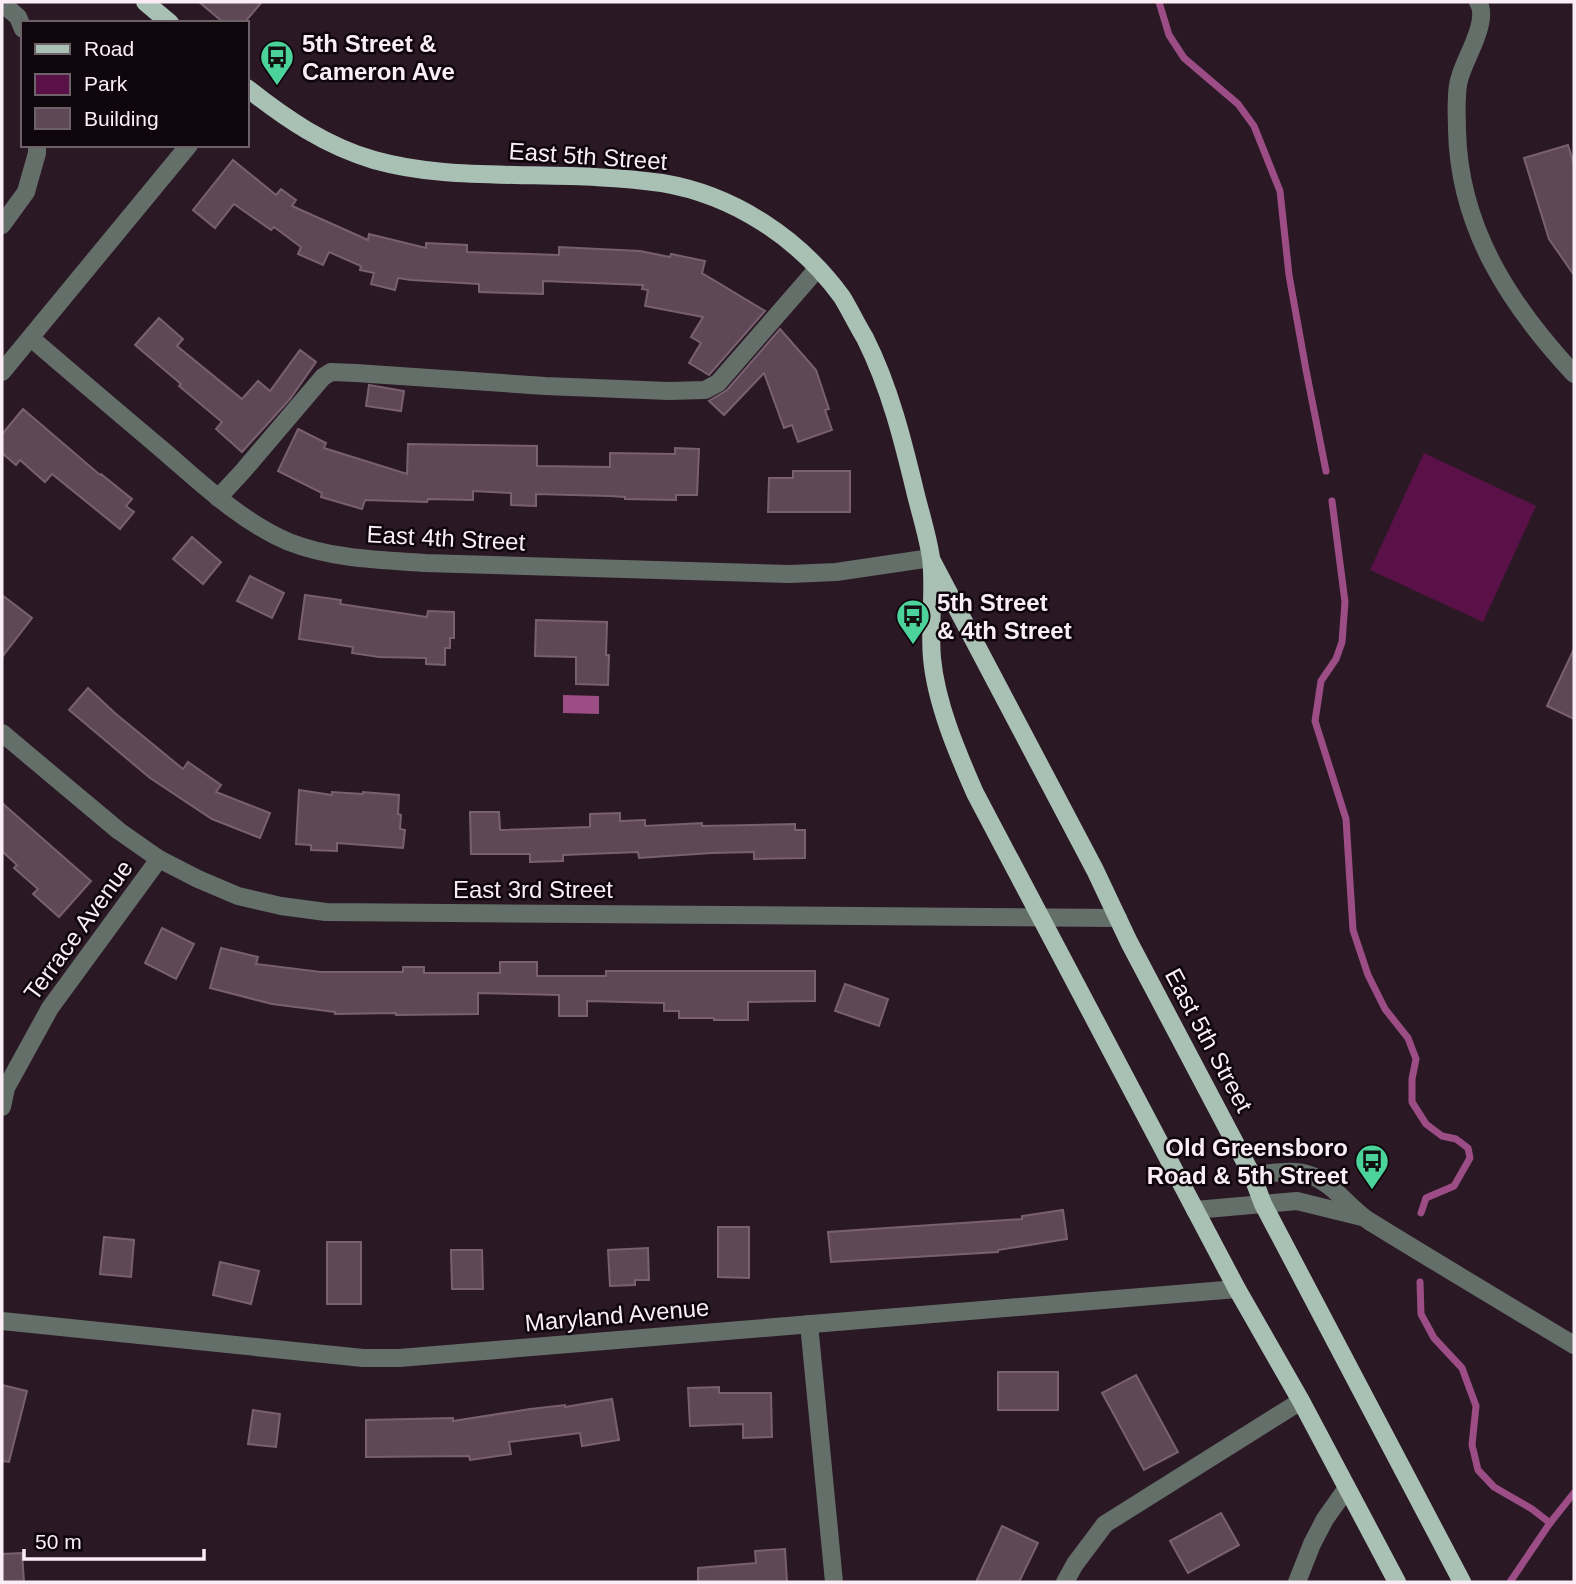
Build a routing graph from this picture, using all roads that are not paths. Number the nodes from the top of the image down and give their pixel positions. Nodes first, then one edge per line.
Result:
1 (1478, 2) edge
2 (2, 3) edge
3 (148, 3) edge
4 (168, 21) edge
5 (21, 24) edge
6 (248, 89) edge
7 (37, 147) edge
8 (187, 147) edge
9 (2, 225) edge
10 (818, 268) junction
11 (31, 338) junction
12 (2, 372) edge
13 (1574, 374) edge
14 (218, 498) junction
15 (931, 558) junction
16 (2, 733) edge
17 (159, 859) junction
18 (1041, 918) junction
19 (1118, 918) junction
20 (2, 1107) edge
21 (1252, 1175) junction
22 (1263, 1204) junction
23 (1195, 1210) junction
24 (1365, 1218) junction
25 (1237, 1289) junction
26 (2, 1321) edge
27 (809, 1324) junction
28 (1574, 1345) edge
29 (1301, 1401) junction
30 (1347, 1488) junction
31 (834, 1582) edge
32 (1065, 1582) edge
33 (1297, 1582) edge
34 (1396, 1582) edge
35 (1462, 1582) edge

1 - 13 street
2 - 5 street
3 - 4 main road
6 - 10 main road, East 5th Street
7 - 9 street
8 - 11 street
10 - 14 street
10 - 15 main road, East 5th Street
11 - 12 street
11 - 14 street, East 4th Street
14 - 15 street, East 4th Street
15 - 18 main road, East 5th Street
15 - 19 main road, East 5th Street
16 - 17 street, East 3rd Street
17 - 18 street, East 3rd Street
17 - 20 street, Terrace Avenue
18 - 19 street, East 3rd Street
18 - 23 main road, East 5th Street
19 - 21 main road, East 5th Street
21 - 22 main road, East 5th Street
21 - 24 street
22 - 23 street
22 - 24 street
22 - 35 main road, East 5th Street
23 - 25 main road, East 5th Street
24 - 28 street
25 - 27 street, Maryland Avenue
25 - 29 main road, East 5th Street
26 - 27 street, Maryland Avenue
27 - 31 street
29 - 30 main road, East 5th Street
29 - 32 street
30 - 33 street
30 - 34 main road, East 5th Street

